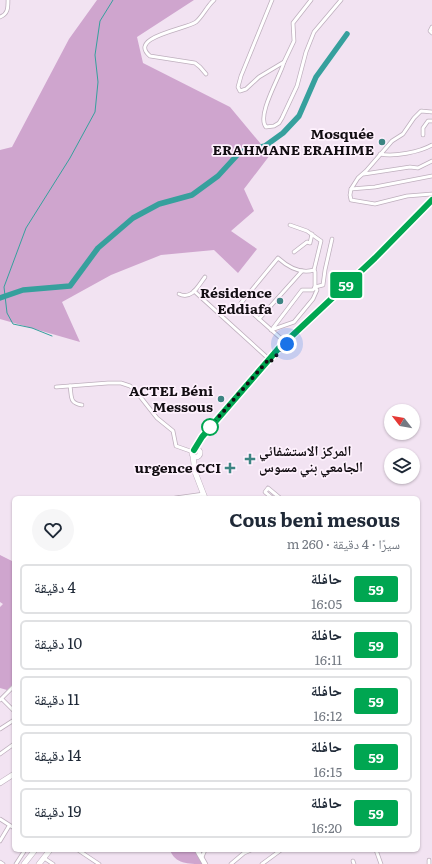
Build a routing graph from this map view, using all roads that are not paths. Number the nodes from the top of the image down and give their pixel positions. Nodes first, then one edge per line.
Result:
1 (8, 0) edge
2 (214, 0) edge
3 (272, 0) edge
4 (311, 0) edge
5 (341, 0) edge
6 (0, 17) edge
7 (432, 27) edge
8 (432, 33) edge
9 (284, 62) junction
10 (206, 74) dead end
11 (432, 112) edge
12 (432, 121) edge
13 (423, 135) dead end
14 (432, 145) edge
15 (380, 154) junction
16 (432, 161) edge
17 (362, 174) junction
18 (432, 176) edge
19 (351, 189) junction
20 (432, 194) edge
21 (432, 200) edge
22 (432, 205) edge
23 (290, 225) dead end
24 (312, 234) junction
25 (332, 239) dead end
26 (294, 252) dead end
27 (314, 270) junction
28 (302, 271) junction
29 (205, 277) dead end
30 (315, 287) junction
31 (194, 292) junction
32 (179, 294) dead end
33 (259, 319) junction
34 (271, 330) junction
35 (285, 342) junction
36 (270, 360) junction
37 (70, 386) junction
38 (56, 387) dead end
39 (82, 405) dead end
40 (195, 453) junction
41 (206, 496) edge
42 (270, 496) edge
43 (278, 496) edge
44 (12, 688) edge
45 (1, 700) edge
46 (12, 709) edge
47 (12, 721) edge
48 (0, 729) edge
49 (12, 745) edge
50 (0, 754) edge
51 (12, 775) edge
52 (0, 783) edge
53 (0, 820) edge
54 (9, 826) junction
55 (12, 827) edge
56 (0, 841) edge
57 (24, 852) edge
58 (33, 852) edge
59 (48, 852) edge
60 (81, 852) edge
61 (198, 852) edge
62 (204, 852) edge
63 (247, 852) edge
64 (277, 852) edge
65 (377, 852) edge
66 (202, 857) junction
67 (44, 858) junction
68 (429, 860) dead end
69 (0, 862) edge
70 (3, 864) edge
71 (16, 864) edge
72 (24, 864) edge
73 (39, 864) edge
74 (53, 864) edge
75 (99, 864) edge
76 (205, 864) edge
77 (231, 864) edge
78 (262, 864) edge
79 (381, 864) edge
80 (429, 864) edge

1 - 6 street
2 - 10 street
3 - 9 street
4 - 9 street
5 - 9 street
7 - 8 street
11 - 15 street
12 - 13 street
14 - 15 street
15 - 17 street
16 - 17 street
17 - 19 street
18 - 19 street
19 - 20 street
21 - 35 main road
22 - 36 main road
23 - 24 street
24 - 26 street
24 - 27 street
25 - 30 street
27 - 28 street
27 - 30 street
28 - 33 street
28 - 33 street
29 - 31 street
30 - 34 street
30 - 34 street
31 - 32 street
31 - 36 street
33 - 34 street
34 - 35 street
35 - 36 main road
36 - 40 main road
37 - 38 street
37 - 39 street
37 - 40 street
40 - 41 main road
42 - 43 street
44 - 45 street
45 - 46 street
47 - 48 street
49 - 50 street
51 - 52 main road
53 - 54 street
54 - 55 street
54 - 56 street
57 - 71 street
58 - 72 main road
59 - 67 main road
60 - 75 street
61 - 66 main road
62 - 66 street
63 - 77 street
64 - 78 street
65 - 79 street
66 - 76 main road
67 - 73 main road
67 - 74 street
68 - 80 street
69 - 70 street

